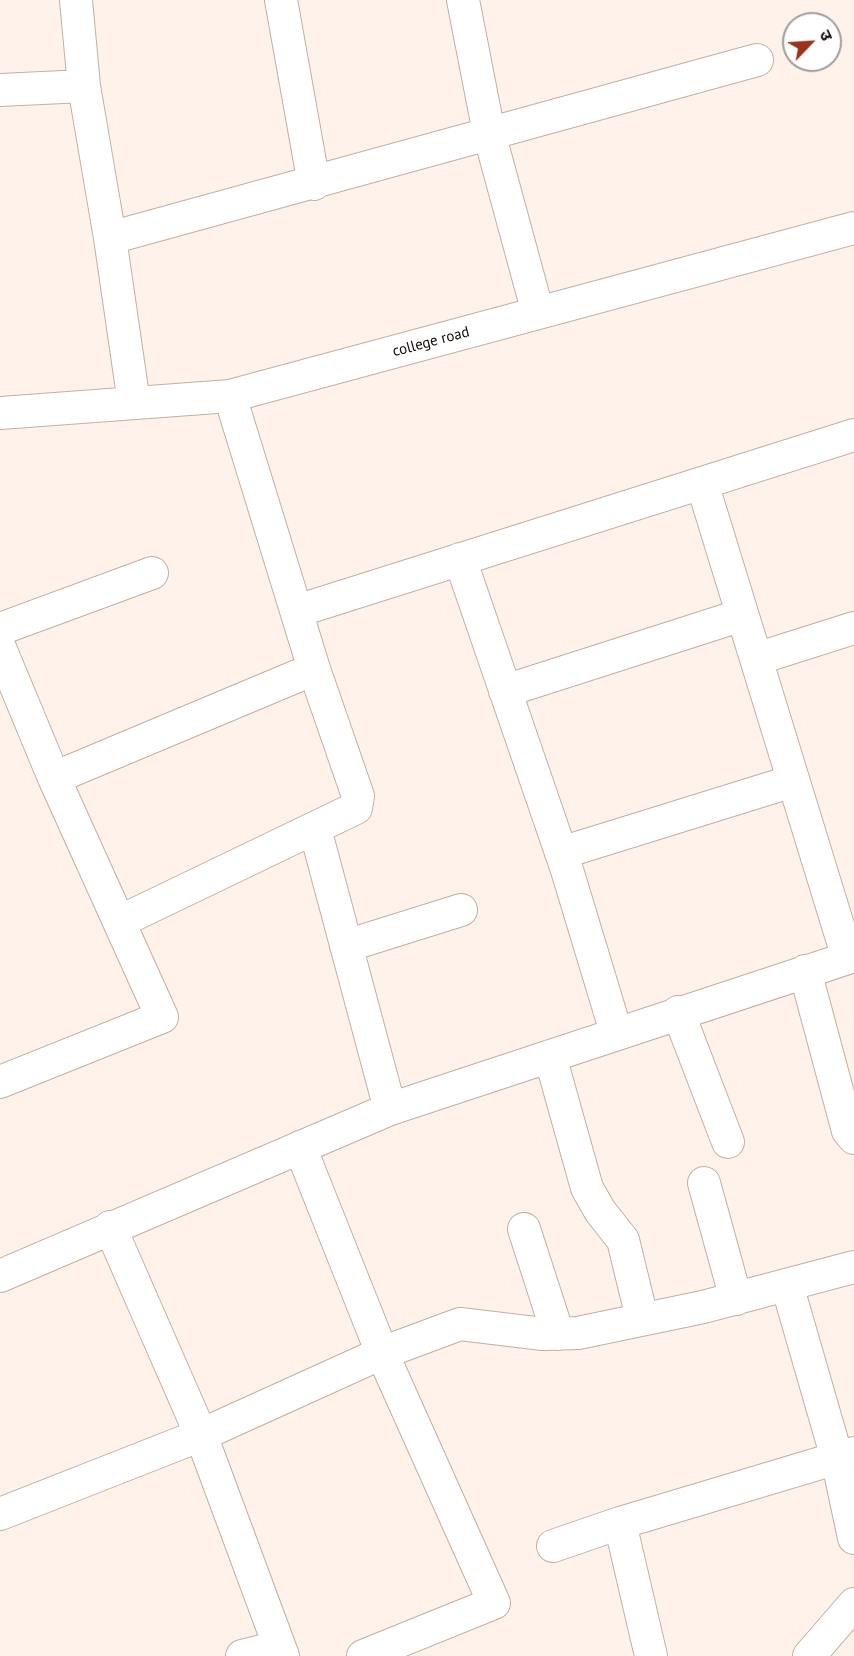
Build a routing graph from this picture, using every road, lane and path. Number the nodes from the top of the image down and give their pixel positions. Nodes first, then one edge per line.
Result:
1 (76, 0) edge
2 (281, 0) edge
3 (463, 0) edge
4 (757, 60) dead end
5 (84, 86) junction
6 (0, 90) edge
7 (489, 133) junction
8 (314, 184) junction
9 (854, 228) edge
10 (110, 238) junction
11 (538, 313) junction
12 (230, 396) junction
13 (134, 403) junction
14 (0, 413) edge
15 (854, 435) edge
16 (702, 483) junction
17 (460, 559) junction
18 (152, 573) dead end
19 (297, 611) junction
20 (742, 615) junction
21 (854, 628) edge
22 (0, 629) edge
23 (0, 648) edge
24 (756, 659) junction
25 (314, 669) junction
26 (505, 691) junction
27 (54, 778) junction
28 (793, 781) junction
29 (315, 829) junction
30 (561, 853) junction
31 (461, 909) dead end
32 (121, 921) junction
33 (346, 946) junction
34 (851, 957) edge
35 (805, 971) junction
36 (678, 1012) junction
37 (616, 1032) junction
38 (550, 1056) junction
39 (0, 1082) edge
40 (390, 1109) junction
41 (854, 1138) edge
42 (728, 1142) dead end
43 (300, 1147) junction
44 (704, 1183) dead end
45 (110, 1227) junction
46 (524, 1229) dead end
47 (854, 1267) edge
48 (0, 1276) edge
49 (787, 1285) junction
50 (736, 1299) junction
51 (642, 1318) junction
52 (558, 1334) junction
53 (382, 1353) junction
54 (201, 1435) junction
55 (845, 1455) edge
56 (0, 1514) edge
57 (620, 1523) junction
58 (854, 1538) edge
59 (553, 1546) dead end
60 (854, 1604) edge
61 (281, 1652) edge
62 (242, 1656) edge
63 (363, 1656) edge
64 (651, 1656) edge
65 (809, 1656) edge

1 - 5 street
2 - 8 street
3 - 7 street
4 - 7 street
5 - 6 street
5 - 10 street
7 - 8 street
7 - 11 street
8 - 10 street
9 - 11 street, college road
10 - 13 street
11 - 12 street, college road
12 - 13 street, college road
12 - 19 street
13 - 14 street, college road
15 - 16 street
16 - 17 street
16 - 20 street
17 - 19 street
17 - 26 street
18 - 22 street
19 - 25 street
20 - 24 street
20 - 26 street
21 - 24 street
23 - 27 street
24 - 28 street
25 - 27 street
25 - 29 street
26 - 30 street
27 - 32 street
28 - 30 street
28 - 34 street
29 - 32 street
29 - 33 street
30 - 37 street
31 - 33 street
32 - 39 street
33 - 40 street
34 - 35 street
35 - 36 street
35 - 41 street
36 - 37 street
36 - 42 street
37 - 38 street
38 - 40 street
38 - 51 street
40 - 43 street
43 - 45 street
43 - 53 street
44 - 50 street
45 - 48 street
45 - 54 street
46 - 52 street
47 - 49 street
49 - 50 street
49 - 55 street
50 - 51 street
51 - 52 street
52 - 53 street
53 - 54 street
53 - 63 street
54 - 56 street
54 - 61 street
55 - 57 street
55 - 58 street
57 - 59 street
57 - 64 street
60 - 65 street
61 - 62 street

